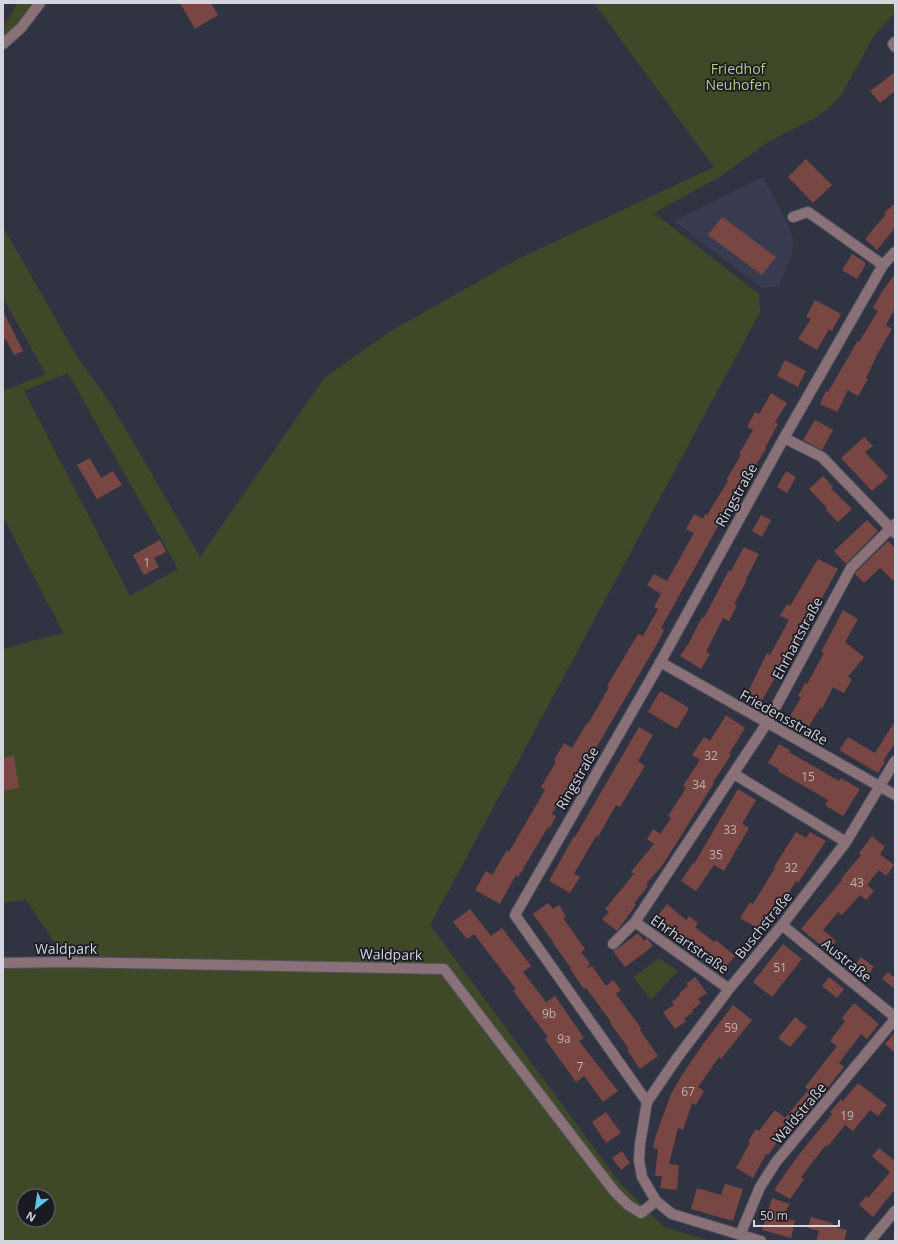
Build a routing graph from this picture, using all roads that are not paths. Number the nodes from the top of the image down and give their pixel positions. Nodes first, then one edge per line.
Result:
1 (40, 3) edge
2 (3, 44) edge
3 (793, 217) dead end
4 (895, 252) edge
5 (883, 265) junction
6 (784, 438) junction
7 (893, 528) edge
8 (660, 662) junction
9 (767, 723) junction
10 (895, 761) edge
11 (734, 774) junction
12 (880, 786) junction
13 (895, 795) edge
14 (846, 842) junction
15 (635, 922) junction
16 (782, 924) junction
17 (613, 944) dead end
18 (3, 963) edge
19 (729, 989) junction
20 (895, 1018) edge
21 (647, 1102) junction
22 (656, 1201) junction
23 (895, 1211) edge
24 (740, 1235) junction
25 (761, 1241) edge
26 (870, 1241) edge

1 - 2 street
3 - 5 street
4 - 5 street, Ringstraße
5 - 6 street, Ringstraße
6 - 7 street
6 - 8 street, Ringstraße
7 - 9 street, Ehrhartstraße
8 - 9 street, Friedensstraße
8 - 21 street, Ringstraße
9 - 11 street, Ehrhartstraße
9 - 12 street, Friedensstraße
10 - 12 street, Buschstraße
11 - 14 street
11 - 15 street, Ehrhartstraße
12 - 13 street, Friedensstraße
12 - 14 street, Buschstraße
14 - 16 street, Buschstraße
15 - 17 street, Ehrhartstraße
15 - 19 street, Ehrhartstraße
16 - 19 street, Buschstraße
16 - 20 street, Austraße
18 - 22 street, Waldpark
19 - 21 street, Buschstraße
20 - 24 street, Waldstraße
21 - 22 street
22 - 24 street
23 - 26 street
24 - 25 street

